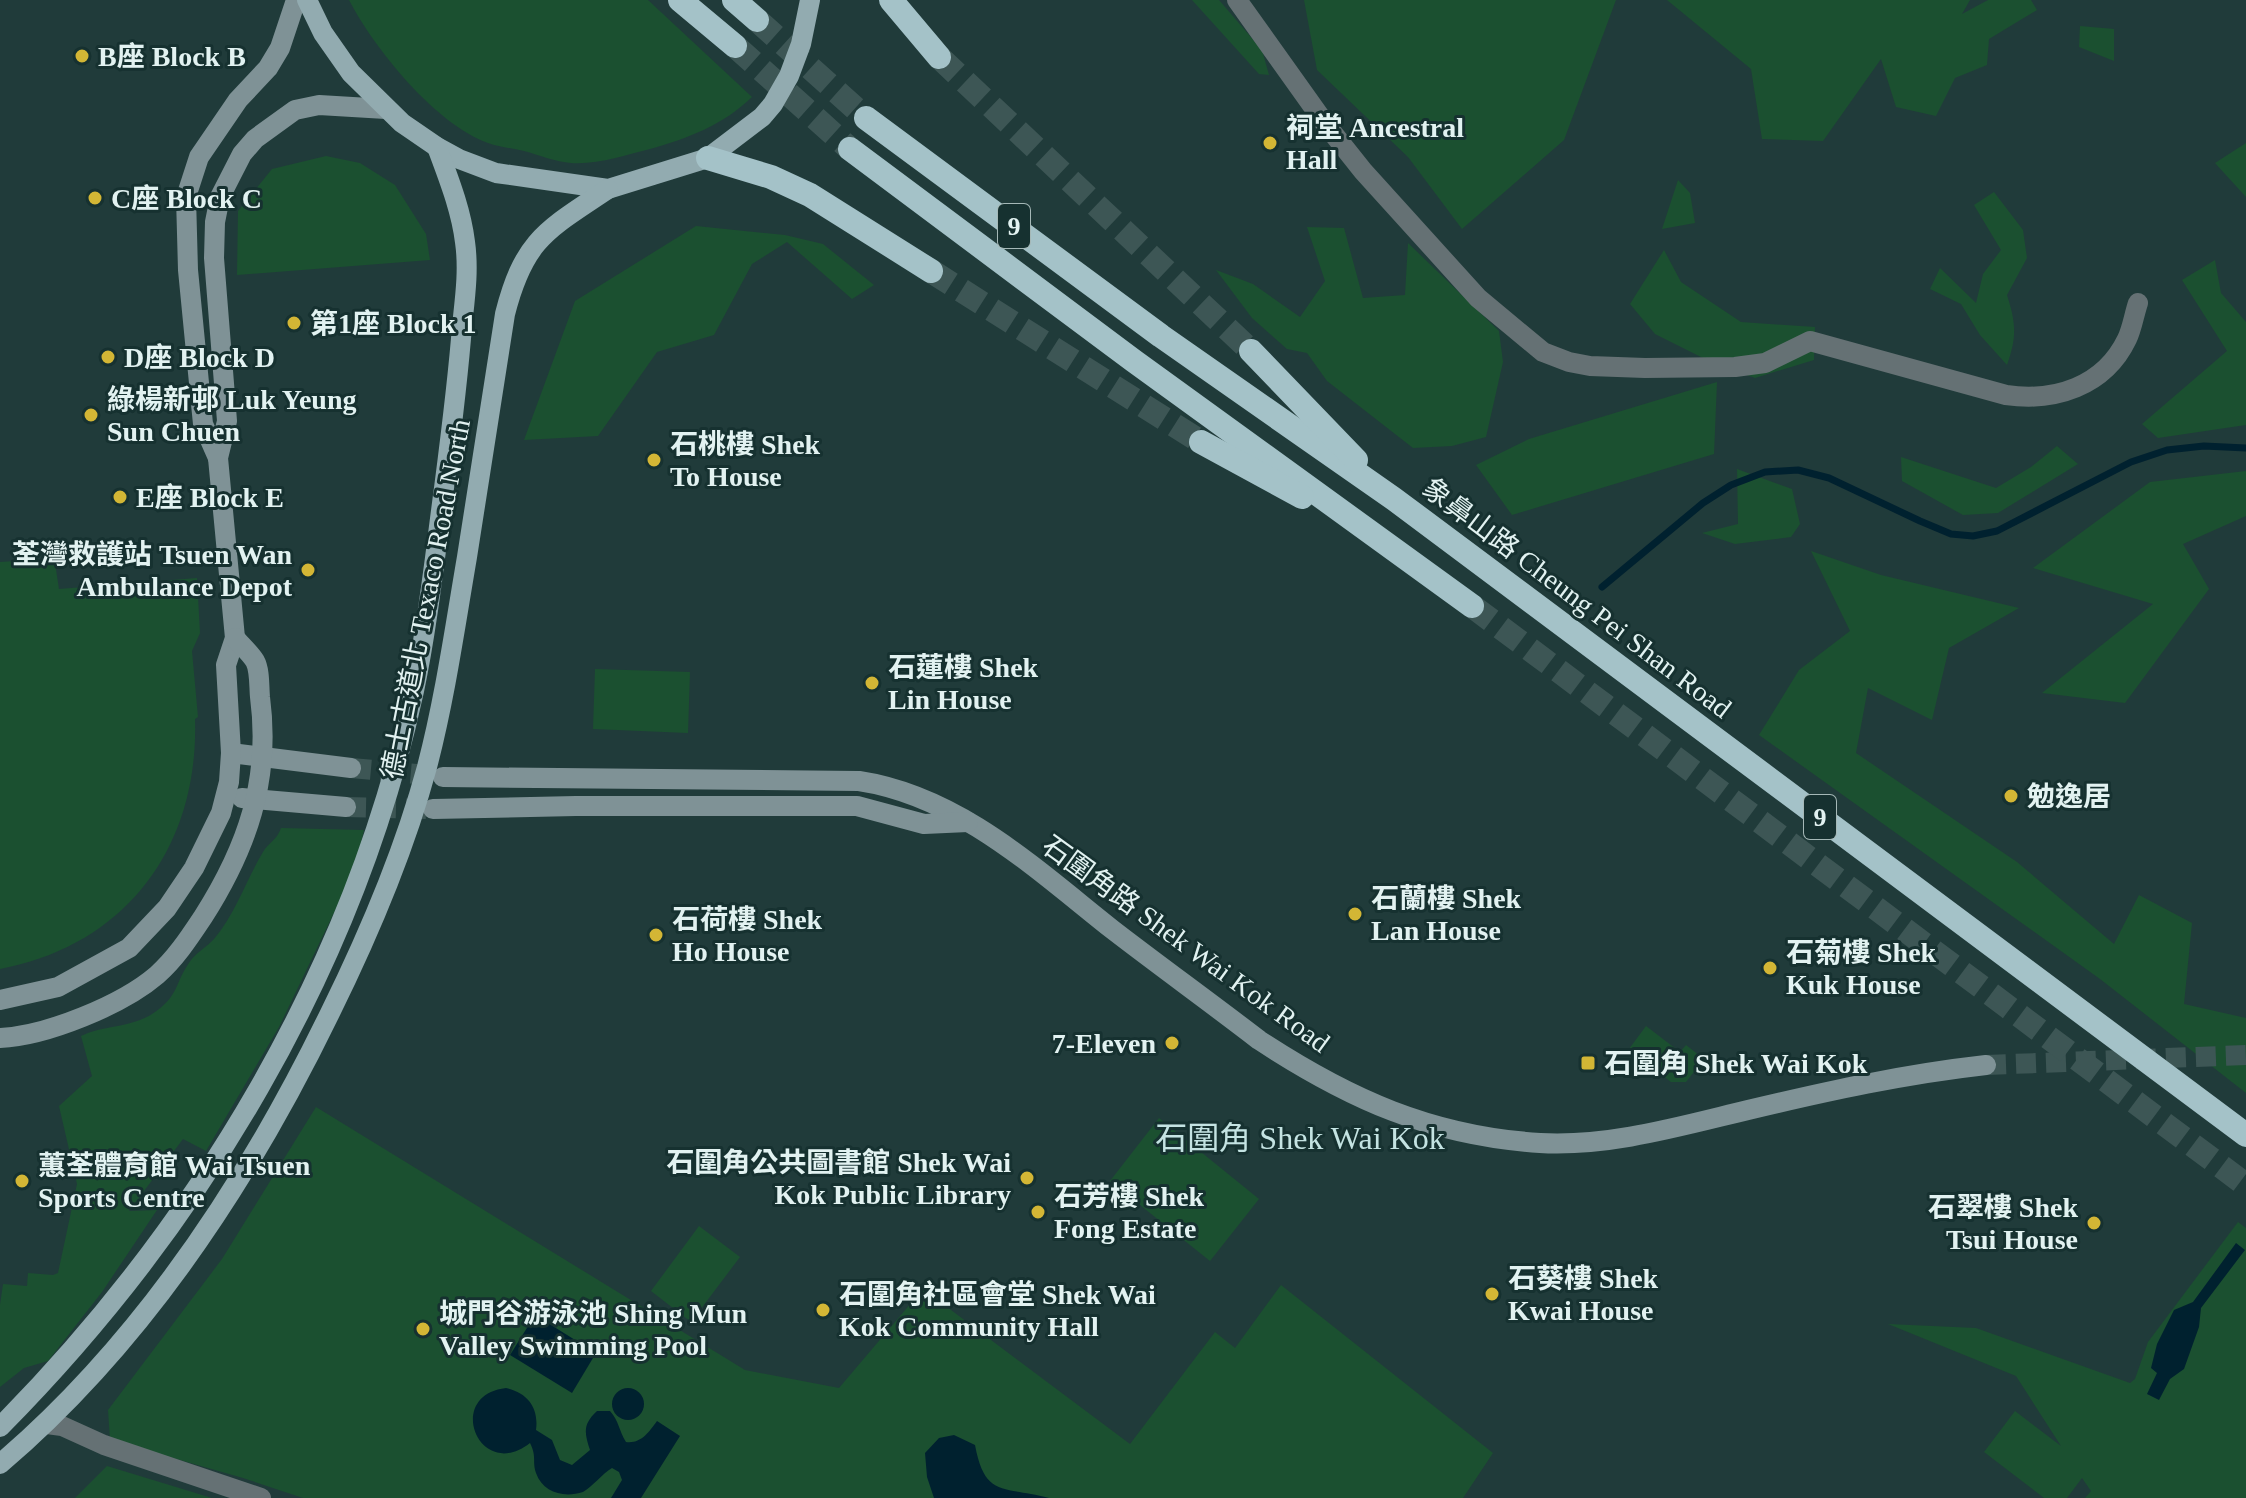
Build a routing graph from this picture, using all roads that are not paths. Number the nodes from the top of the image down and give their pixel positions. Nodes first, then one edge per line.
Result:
1 (296, 0) edge
2 (307, 0) edge
3 (680, 0) edge
4 (734, 0) edge
5 (810, 0) edge
6 (891, 0) edge
7 (1237, 0) edge
8 (757, 20) tunnel mouth
9 (735, 46) tunnel mouth
10 (939, 57) tunnel mouth
11 (386, 109) junction
12 (866, 118) tunnel mouth
13 (437, 147) junction
14 (850, 149) tunnel mouth
15 (708, 158) junction
16 (608, 189) junction
17 (931, 271) tunnel mouth
18 (2138, 303) dead end
19 (1251, 351) tunnel mouth
20 (1201, 442) tunnel mouth
21 (218, 458) junction
22 (1394, 499) junction
23 (1368, 532) junction
24 (1472, 606) tunnel mouth
25 (235, 638) junction
26 (231, 753) junction
27 (263, 757) junction
28 (351, 768) tunnel mouth
29 (443, 777) tunnel mouth
30 (227, 796) junction
31 (256, 800) junction
32 (346, 807) tunnel mouth
33 (433, 809) tunnel mouth
34 (968, 822) junction
35 (0, 1000) edge
36 (0, 1038) edge
37 (1986, 1065) tunnel mouth
38 (2246, 1135) edge
39 (47, 1424) junction
40 (0, 1427) edge
41 (0, 1464) edge
42 (261, 1498) edge

1 - 21 street
2 - 11 main road
3 - 9 highway
4 - 8 highway
5 - 15 main road
6 - 10 highway
7 - 18 street
11 - 13 main road
11 - 21 street
12 - 22 highway, 象鼻山路 Cheung Pei Shan Road / 9
13 - 16 main road
13 - 40 main road, 德士古道北 Texaco Road North
14 - 23 highway, 9
15 - 16 main road
15 - 17 highway
16 - 39 main road, 德士古道北 Texaco Road North
19 - 22 highway
20 - 23 highway
21 - 25 street
22 - 38 highway, 象鼻山路 Cheung Pei Shan Road / 9
23 - 24 highway, 9
25 - 26 street
25 - 27 street
26 - 27 street
26 - 30 street
27 - 28 street
27 - 31 street
29 - 34 street, 石圍角路 Shek Wai Kok Road
30 - 31 street
30 - 35 street
31 - 32 street
31 - 36 street
33 - 34 street
34 - 37 street, 石圍角路 Shek Wai Kok Road
39 - 41 main road, 德士古道北 Texaco Road North
39 - 42 street

